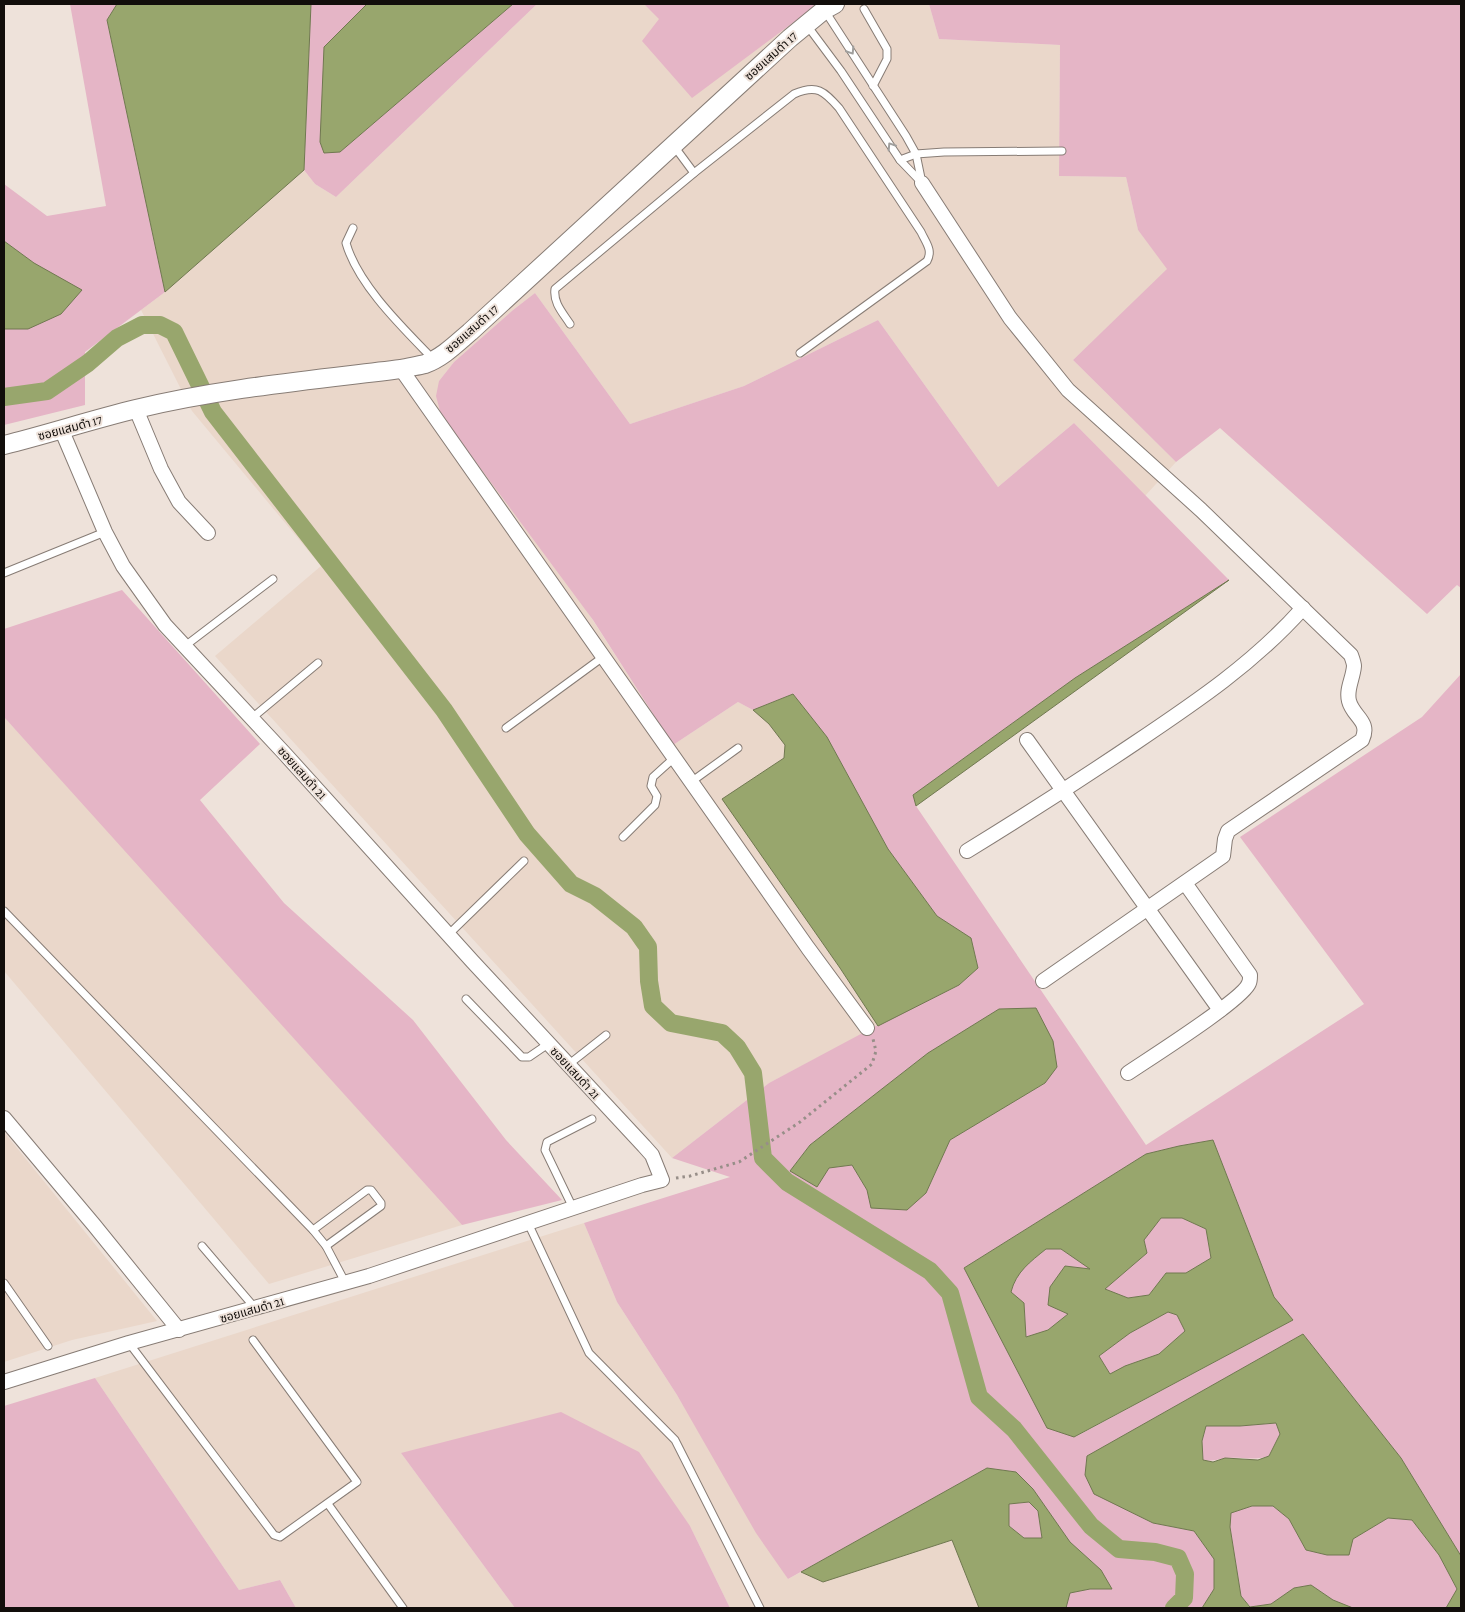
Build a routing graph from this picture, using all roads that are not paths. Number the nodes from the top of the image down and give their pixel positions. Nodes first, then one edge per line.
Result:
1 (830, 7) edge
2 (864, 9) dead end
3 (806, 24) junction
4 (873, 86) junction
5 (674, 145) junction
6 (1062, 151) dead end
7 (916, 154) junction
8 (900, 160) junction
9 (694, 173) junction
10 (922, 183) junction
11 (354, 228) dead end
12 (570, 324) dead end
13 (800, 353) dead end
14 (434, 360) junction
15 (401, 369) junction
16 (136, 409) junction
17 (62, 430) junction
18 (4, 445) edge
19 (105, 532) junction
20 (208, 533) dead end
21 (4, 573) edge
22 (273, 579) dead end
23 (1303, 608) junction
24 (185, 646) junction
25 (603, 657) junction
26 (318, 663) dead end
27 (252, 718) junction
28 (506, 728) dead end
29 (1027, 740) dead end
30 (738, 748) dead end
31 (674, 758) junction
32 (691, 782) junction
33 (1064, 790) junction
34 (623, 837) dead end
35 (967, 851) dead end
36 (524, 861) dead end
37 (1185, 883) junction
38 (1148, 909) junction
39 (4, 911) edge
40 (448, 935) junction
41 (1043, 981) dead end
42 (466, 999) dead end
43 (1220, 1010) junction
44 (867, 1028) road end
45 (606, 1034) dead end
46 (548, 1044) junction
47 (568, 1065) junction
48 (1128, 1073) dead end
49 (4, 1118) edge
50 (592, 1119) dead end
51 (573, 1208) junction
52 (528, 1223) junction
53 (313, 1230) junction
54 (202, 1246) dead end
55 (326, 1246) junction
56 (345, 1282) junction
57 (4, 1283) edge
58 (255, 1309) junction
59 (179, 1330) junction
60 (252, 1340) dead end
61 (129, 1343) junction
62 (48, 1346) dead end
63 (4, 1382) edge
64 (328, 1504) junction
65 (403, 1608) edge
66 (760, 1608) edge

1 - 3 street, ซอยแสมดำ 17
1 -> 4 lane
2 - 4 lane
3 - 5 street, ซอยแสมดำ 17
8 -> 3 lane
4 - 7 lane
5 - 9 lane
5 - 14 street, ซอยแสมดำ 17
6 - 7 lane
7 - 8 lane
7 - 10 lane
8 - 10 lane
9 - 12 lane
9 - 13 lane
10 - 23 street
11 - 14 lane
14 - 15 street, ซอยแสมดำ 17
15 - 16 street, ซอยแสมดำ 17
15 - 25 street
16 - 17 street, ซอยแสมดำ 17
16 - 20 street
17 - 18 street, ซอยแสมดำ 17
17 - 19 street, ซอยแสมดำ 21
19 - 21 lane
19 - 24 street, ซอยแสมดำ 21
22 - 24 lane
23 - 33 street
23 - 37 street
24 - 27 street, ซอยแสมดำ 21
25 - 28 lane
25 - 31 street
26 - 27 lane
27 - 40 street, ซอยแสมดำ 21
29 - 33 street
30 - 32 lane
31 - 32 street
31 - 34 lane
32 - 44 street
33 - 35 street
33 - 38 street
36 - 40 lane
37 - 38 street
37 - 43 street
38 - 41 street
38 - 43 street
39 - 53 lane
40 - 46 street, ซอยแสมดำ 21
42 - 46 lane
43 - 48 street
45 - 47 lane
46 - 47 street, ซอยแสมดำ 21
47 - 51 street, ซอยแสมดำ 21
49 - 59 street
50 - 51 lane
51 - 52 street, ซอยแสมดำ 21
52 - 56 street, ซอยแสมดำ 21
52 - 66 lane
53 - 55 lane
53 - 55 lane
54 - 58 lane
55 - 56 lane
56 - 58 street, ซอยแสมดำ 21
57 - 62 lane
58 - 59 street, ซอยแสมดำ 21
59 - 61 street, ซอยแสมดำ 21
60 - 64 lane
61 - 63 street, ซอยแสมดำ 21
61 - 64 lane
64 - 65 lane

